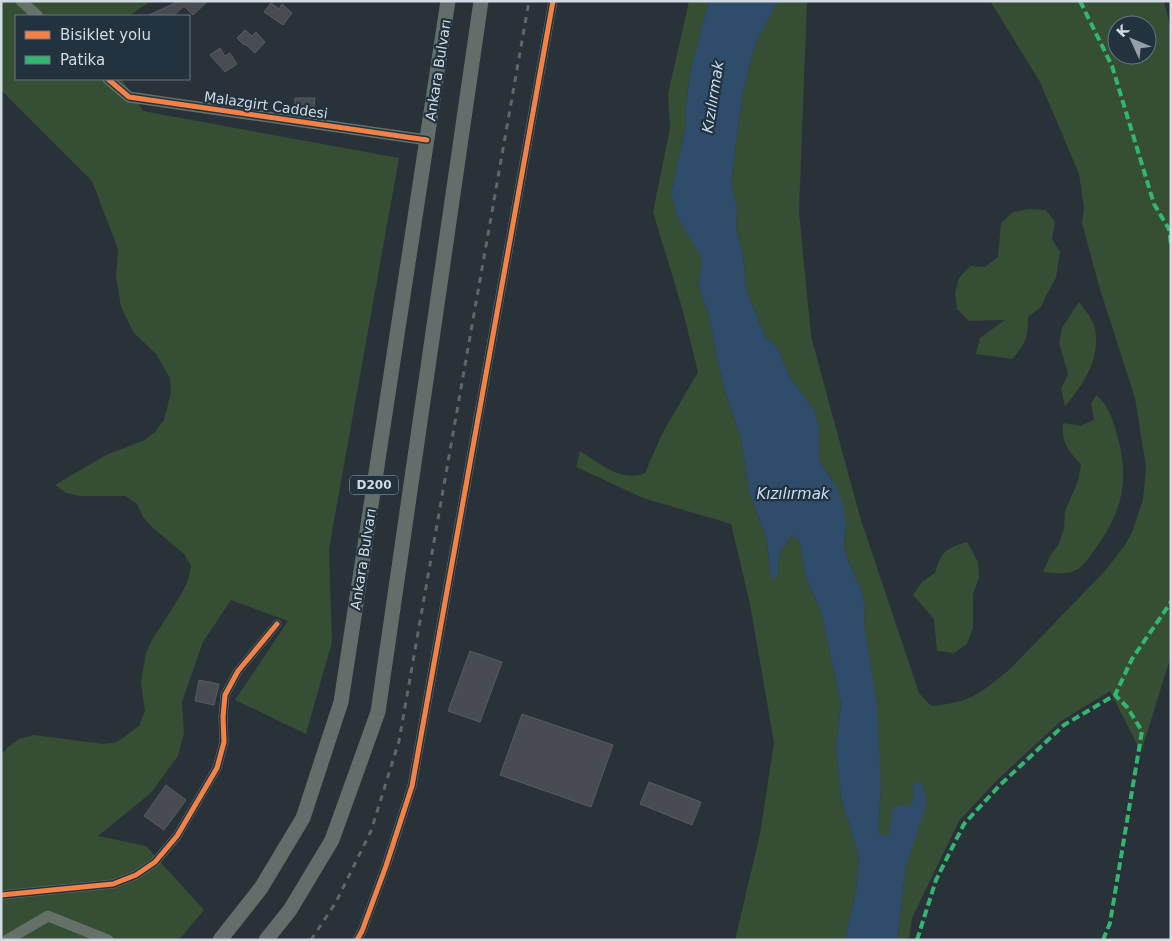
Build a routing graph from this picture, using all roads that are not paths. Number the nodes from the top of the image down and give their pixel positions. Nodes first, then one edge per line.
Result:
1 (21, 1) edge
2 (448, 1) edge
3 (481, 1) edge
4 (553, 1) edge
5 (37, 15) edge
6 (109, 80) edge
7 (427, 140) junction
8 (277, 624) dead end
9 (1, 895) edge
10 (7, 940) edge
11 (108, 940) edge
12 (220, 940) edge
13 (266, 940) edge
14 (357, 940) edge

1 - 5 street
2 - 7 highway, Ankara Bulvarı / D200
3 - 13 highway, D200
4 - 14 street
6 - 7 street, Malazgirt Caddesi
7 - 12 highway, Ankara Bulvarı / D200
8 - 9 street
10 - 11 street

